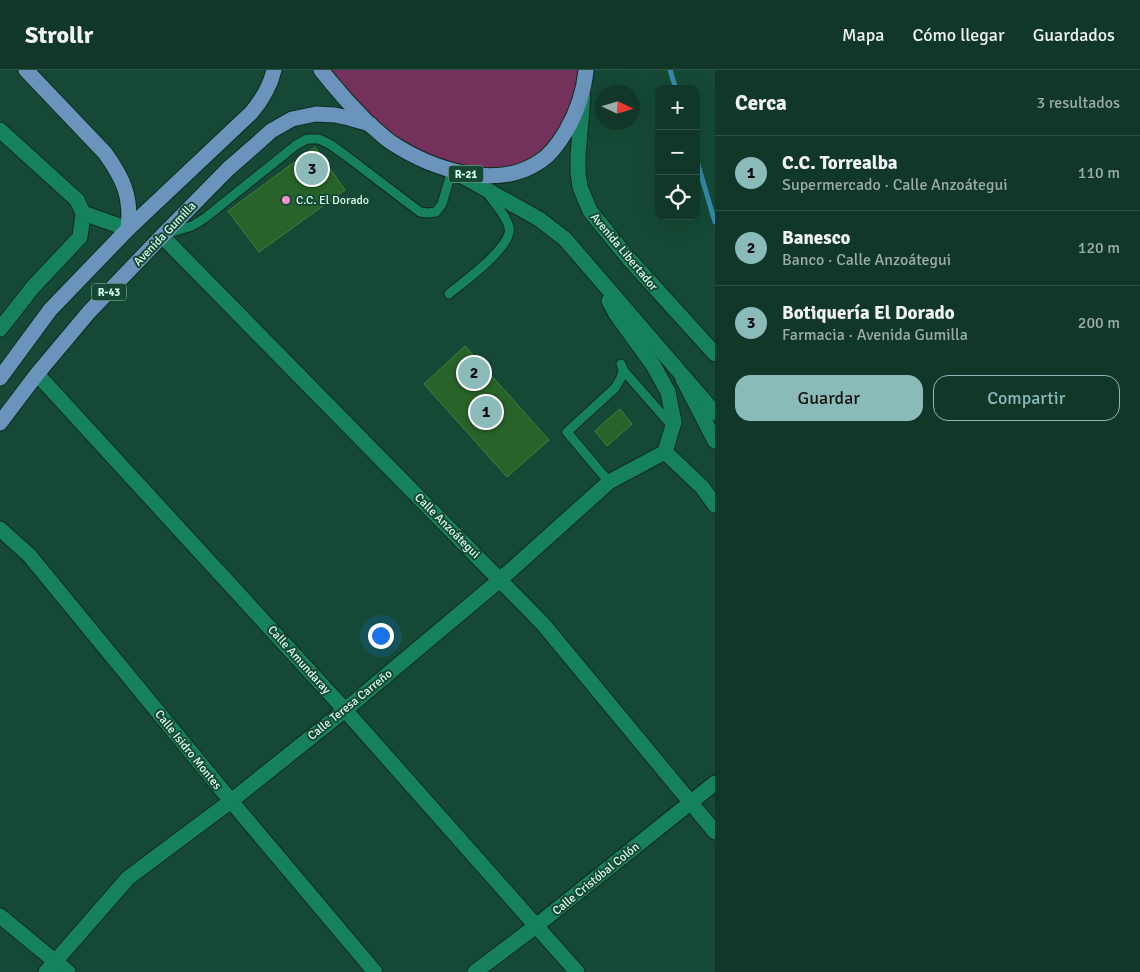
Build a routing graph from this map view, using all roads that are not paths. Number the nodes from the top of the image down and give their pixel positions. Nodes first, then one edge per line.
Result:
1 (26, 70) edge
2 (274, 70) edge
3 (321, 70) edge
4 (586, 70) edge
5 (370, 124) junction
6 (0, 130) edge
7 (452, 170) junction
8 (484, 189) junction
9 (82, 213) junction
10 (128, 229) junction
11 (162, 236) junction
12 (594, 273) junction
13 (449, 294) dead end
14 (0, 329) edge
15 (715, 354) edge
16 (678, 371) junction
17 (37, 374) junction
18 (0, 378) edge
19 (715, 413) edge
20 (0, 423) edge
21 (673, 427) junction
22 (715, 441) edge
23 (665, 452) junction
24 (609, 482) junction
25 (715, 505) edge
26 (0, 529) edge
27 (501, 580) junction
28 (345, 710) junction
29 (715, 783) edge
30 (231, 801) junction
31 (691, 803) junction
32 (715, 832) edge
33 (0, 916) edge
34 (536, 926) junction
35 (50, 966) edge
36 (68, 972) edge
37 (375, 972) edge
38 (475, 972) edge
39 (577, 972) edge

1 - 10 main road
2 - 10 main road, R-43
3 - 5 main road, R-21
4 - 7 main road, R-21
4 - 15 street, Avenida Libertador
5 - 7 main road, R-21
5 - 11 main road, Avenida Gumilla / R-43
6 - 9 street
7 - 8 street
7 - 11 lane
8 - 12 street
8 - 13 lane
9 - 10 street
9 - 14 street
10 - 18 main road, R-43
11 - 17 main road, Avenida Gumilla / R-43
11 - 27 street, Calle Anzoátegui
12 - 16 street
12 - 21 street
16 - 19 street
16 - 22 street
17 - 20 main road, Avenida Gumilla / R-43
17 - 28 street, Calle Amundaray
21 - 23 street
21 - 24 lane
23 - 24 street, Calle Teresa Carreño
23 - 25 street
24 - 27 street, Calle Teresa Carreño
26 - 30 street, Calle Isidro Montes
27 - 28 street, Calle Teresa Carreño
27 - 31 street, Calle Anzoátegui
28 - 30 street, Calle Teresa Carreño
28 - 34 street, Calle Amundaray
29 - 31 street, Calle Cristóbal Colón
30 - 35 street, Calle Teresa Carreño
30 - 37 street, Calle Isidro Montes
31 - 32 street, Calle Anzoátegui
31 - 34 street, Calle Cristóbal Colón
33 - 35 street
34 - 38 street, Calle Cristóbal Colón
34 - 39 street, Calle Amundaray
35 - 36 street

